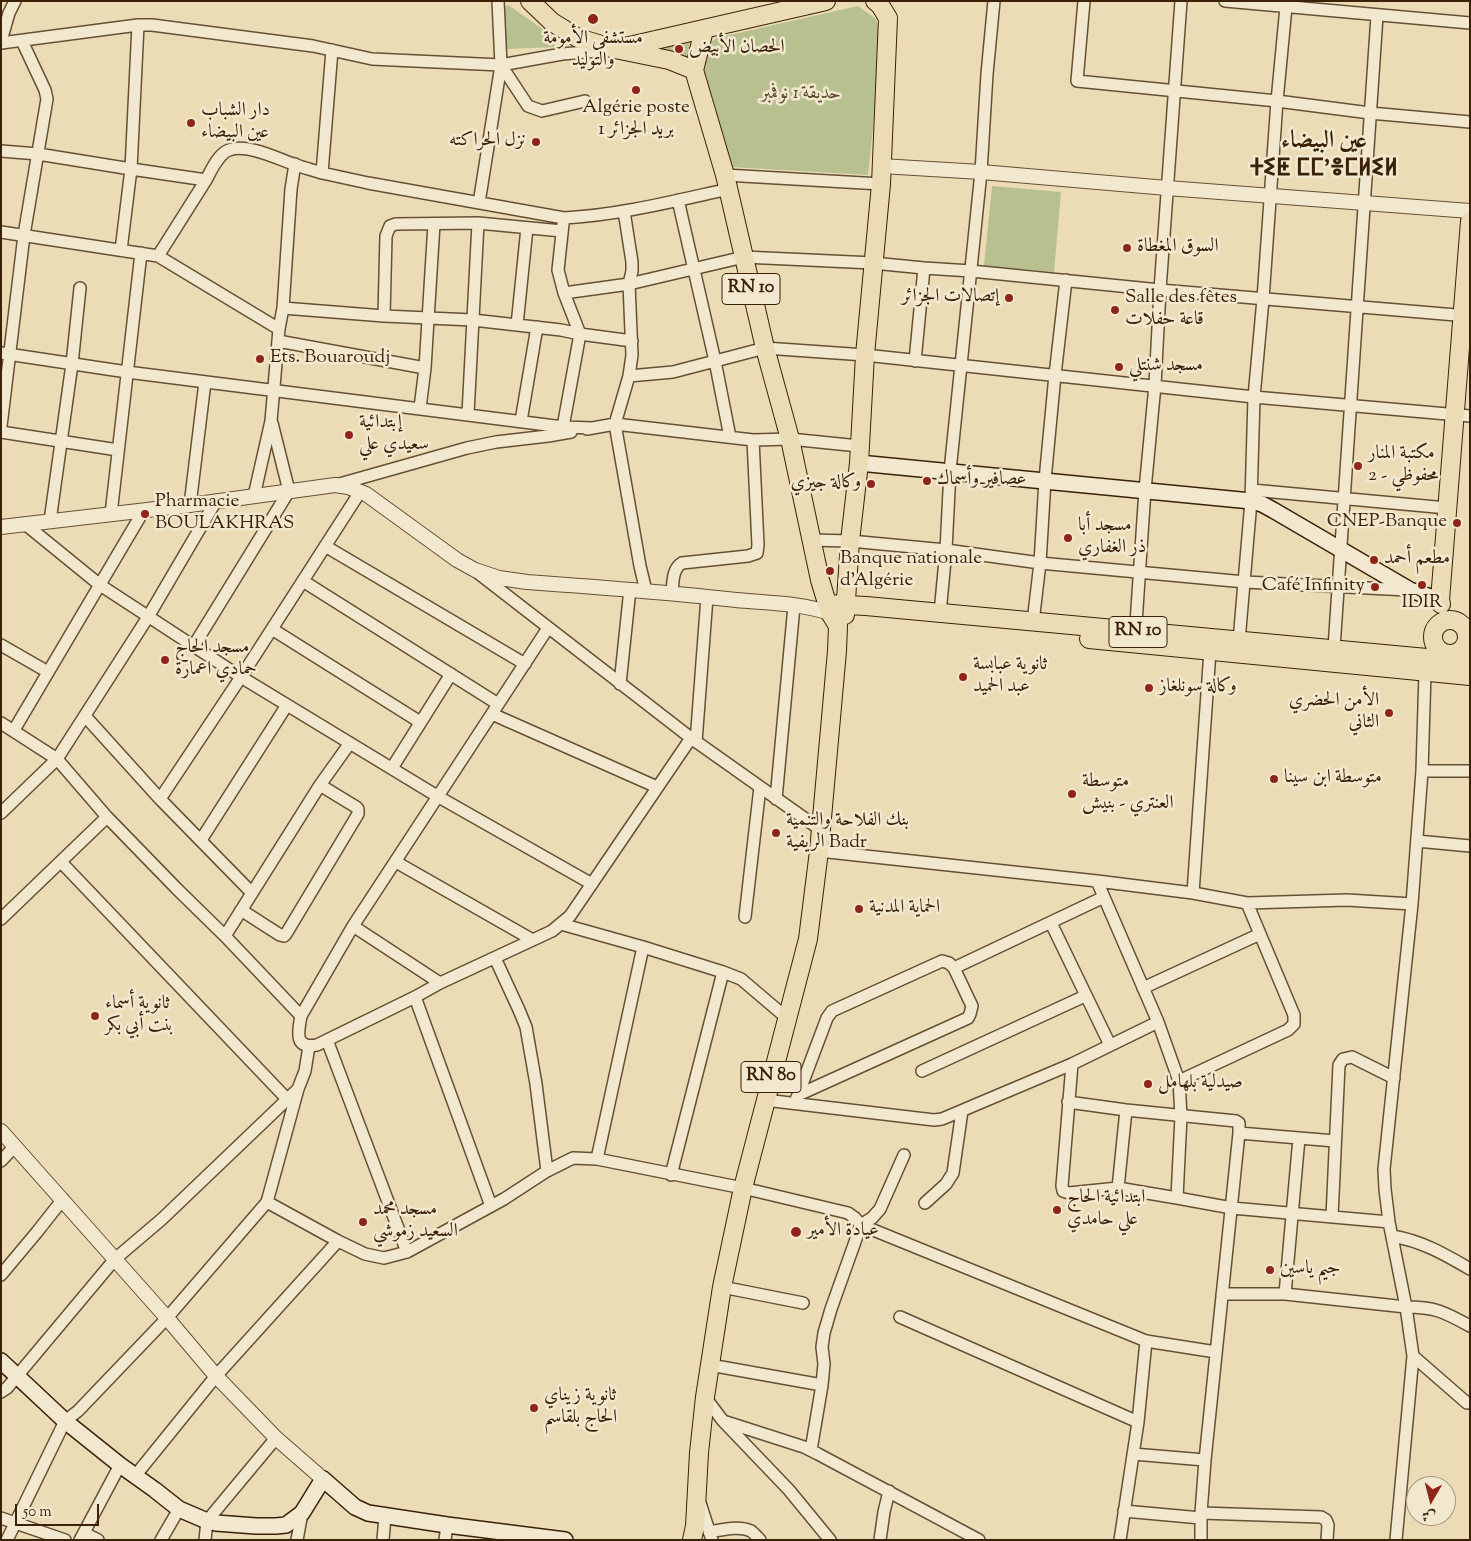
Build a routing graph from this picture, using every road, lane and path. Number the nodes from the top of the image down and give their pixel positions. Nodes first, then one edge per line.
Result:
1 (15, 1) edge
2 (498, 1) edge
3 (826, 1) edge
4 (875, 1) edge
5 (994, 1) edge
6 (1084, 1) edge
7 (1181, 1) edge
8 (1224, 1) edge
9 (537, 4) edge
10 (1286, 7) junction
11 (889, 10) edge
12 (1377, 16) junction
13 (1470, 23) edge
14 (138, 25) junction
15 (704, 30) junction
16 (22, 41) junction
17 (1, 42) edge
18 (332, 50) junction
19 (615, 50) junction
20 (501, 65) junction
21 (694, 70) junction
22 (1174, 91) junction
23 (585, 101) dead end
24 (1277, 101) junction
25 (1370, 113) junction
26 (1470, 122) edge
27 (1, 151) edge
28 (38, 154) junction
29 (295, 164) junction
30 (881, 166) junction
31 (131, 169) junction
32 (980, 172) junction
33 (322, 173) junction
34 (206, 180) junction
35 (727, 182) junction
36 (881, 184) junction
37 (1167, 188) junction
38 (1270, 196) junction
39 (678, 200) junction
40 (479, 203) junction
41 (1364, 203) junction
42 (624, 211) junction
43 (1470, 211) edge
44 (564, 218) junction
45 (1470, 221) edge
46 (478, 223) junction
47 (434, 224) junction
48 (527, 228) junction
49 (562, 231) junction
50 (1, 232) edge
51 (24, 235) junction
52 (121, 250) junction
53 (141, 253) junction
54 (158, 256) junction
55 (744, 257) junction
56 (873, 262) junction
57 (924, 268) junction
58 (694, 269) junction
59 (971, 270) junction
60 (1066, 280) junction
61 (629, 284) junction
62 (80, 288) dead end
63 (1160, 290) junction
64 (564, 293) junction
65 (1263, 299) junction
66 (1358, 306) junction
67 (283, 308) junction
68 (384, 316) junction
69 (1466, 316) edge
70 (428, 318) junction
71 (473, 320) junction
72 (517, 325) junction
73 (537, 327) junction
74 (279, 329) junction
75 (580, 334) junction
76 (632, 341) junction
77 (278, 342) junction
78 (766, 348) junction
79 (6, 354) edge
80 (865, 356) junction
81 (714, 361) junction
82 (915, 361) junction
83 (72, 364) junction
84 (962, 365) junction
85 (425, 368) junction
86 (127, 372) junction
87 (1055, 375) junction
88 (629, 376) junction
89 (205, 382) junction
90 (1155, 385) junction
91 (274, 390) junction
92 (1254, 397) junction
93 (1350, 406) junction
94 (420, 408) junction
95 (468, 414) junction
96 (1462, 416) edge
97 (521, 421) junction
98 (271, 422) junction
99 (615, 424) junction
100 (1, 426) edge
101 (563, 427) junction
102 (593, 428) junction
103 (1, 432) edge
104 (730, 437) junction
105 (753, 440) junction
106 (790, 440) junction
107 (62, 442) junction
108 (118, 450) junction
109 (859, 454) junction
110 (950, 471) junction
111 (1045, 480) junction
112 (335, 485) junction
113 (1146, 490) junction
114 (289, 491) junction
115 (360, 492) junction
116 (254, 496) junction
117 (1251, 496) junction
118 (1344, 498) junction
119 (216, 501) junction
120 (190, 505) junction
121 (1446, 508) junction
122 (144, 510) junction
123 (111, 514) junction
124 (50, 521) junction
125 (25, 524) junction
126 (1, 527) edge
127 (811, 540) junction
128 (850, 540) junction
129 (325, 546) junction
130 (946, 550) junction
131 (1340, 550) junction
132 (1040, 563) junction
133 (475, 570) junction
134 (1140, 572) junction
135 (303, 581) junction
136 (1245, 582) junction
137 (100, 585) junction
138 (1339, 587) junction
139 (630, 589) junction
140 (1410, 590) junction
141 (646, 591) junction
142 (672, 594) junction
143 (707, 597) junction
144 (1441, 602) junction
145 (794, 606) junction
146 (834, 612) junction
147 (940, 613) junction
148 (148, 617) junction
149 (1033, 622) junction
150 (1462, 626) edge
151 (548, 628) junction
152 (272, 629) junction
153 (1135, 638) junction
154 (1238, 641) junction
155 (1, 644) edge
156 (193, 647) junction
157 (1334, 648) junction
158 (1210, 651) junction
159 (1459, 658) edge
160 (1430, 660) junction
161 (525, 664) junction
162 (48, 672) junction
163 (450, 674) junction
164 (1470, 676) edge
165 (241, 677) junction
166 (620, 684) junction
167 (498, 704) junction
168 (287, 705) junction
169 (492, 714) junction
170 (85, 716) junction
171 (420, 722) junction
172 (1, 723) edge
173 (14, 730) junction
174 (694, 740) junction
175 (350, 743) junction
176 (57, 759) junction
177 (392, 768) junction
178 (1422, 771) junction
179 (1470, 771) edge
180 (320, 784) junction
181 (760, 787) junction
182 (657, 788) junction
183 (438, 796) junction
184 (160, 799) junction
185 (776, 799) junction
186 (1, 813) edge
187 (108, 817) junction
188 (821, 830) junction
189 (201, 840) junction
190 (1416, 841) junction
191 (1470, 846) edge
192 (820, 851) junction
193 (61, 862) junction
194 (396, 862) junction
195 (1097, 881) junction
196 (592, 884) junction
197 (252, 892) junction
198 (1193, 893) junction
199 (1104, 897) junction
200 (1247, 903) junction
201 (1412, 904) junction
202 (241, 910) junction
203 (745, 917) dead end
204 (1, 919) edge
205 (1051, 922) junction
206 (561, 924) junction
207 (353, 926) junction
208 (1260, 934) junction
209 (225, 936) junction
210 (531, 940) junction
211 (643, 947) junction
212 (495, 958) junction
213 (954, 968) junction
214 (723, 972) junction
215 (440, 983) junction
216 (1143, 988) junction
217 (1086, 996) junction
218 (415, 997) junction
219 (301, 1016) junction
220 (788, 1019) junction
221 (1158, 1022) junction
222 (327, 1040) junction
223 (1110, 1045) junction
224 (309, 1046) junction
225 (1072, 1064) junction
226 (922, 1070) dead end
227 (1394, 1078) junction
228 (1179, 1081) junction
229 (298, 1089) junction
230 (287, 1099) junction
231 (796, 1099) junction
232 (765, 1100) junction
233 (1068, 1102) junction
234 (1126, 1110) junction
235 (962, 1111) junction
236 (1181, 1116) junction
237 (1, 1131) edge
238 (1239, 1133) junction
239 (1299, 1138) junction
240 (1335, 1141) junction
241 (15, 1146) junction
242 (904, 1155) dead end
243 (597, 1160) junction
244 (1, 1161) edge
245 (547, 1171) junction
246 (671, 1175) junction
247 (743, 1188) junction
248 (1118, 1188) junction
249 (1178, 1198) junction
250 (63, 1199) junction
251 (267, 1202) junction
252 (925, 1203) dead end
253 (491, 1206) junction
254 (1232, 1208) junction
255 (1292, 1213) junction
256 (1332, 1217) junction
257 (1389, 1222) junction
258 (861, 1224) junction
259 (1392, 1236) junction
260 (338, 1242) junction
261 (407, 1252) junction
262 (115, 1259) junction
263 (1470, 1269) edge
264 (1, 1275) edge
265 (722, 1287) junction
266 (1222, 1294) junction
267 (1286, 1294) junction
268 (803, 1303) dead end
269 (1406, 1306) junction
270 (900, 1317) dead end
271 (167, 1318) junction
272 (1470, 1326) edge
273 (1146, 1341) junction
274 (1216, 1352) junction
275 (1412, 1356) junction
276 (1, 1362) edge
277 (710, 1365) junction
278 (17, 1376) junction
279 (216, 1376) junction
280 (822, 1385) junction
281 (3, 1393) edge
282 (705, 1397) junction
283 (1469, 1401) edge
284 (65, 1421) junction
285 (723, 1421) junction
286 (1138, 1422) junction
287 (276, 1438) junction
288 (811, 1450) junction
289 (1133, 1454) junction
290 (1205, 1460) junction
291 (120, 1465) junction
292 (135, 1476) junction
293 (323, 1480) junction
294 (888, 1491) junction
295 (179, 1509) junction
296 (1124, 1511) junction
297 (302, 1513) junction
298 (1201, 1515) junction
299 (385, 1516) junction
300 (1, 1518) edge
301 (207, 1521) junction
302 (15, 1524) junction
303 (446, 1532) edge
304 (501, 1535) edge
305 (701, 1535) edge
306 (82, 1536) edge
307 (962, 1536) edge
308 (7, 1540) edge
309 (65, 1540) edge
310 (98, 1540) edge
311 (161, 1540) edge
312 (205, 1540) edge
313 (297, 1540) edge
314 (383, 1540) edge
315 (565, 1540) edge
316 (760, 1540) edge
317 (830, 1540) edge
318 (880, 1540) edge
319 (979, 1540) edge
320 (1120, 1540) edge
321 (1201, 1540) edge
322 (1327, 1540) edge
323 (1396, 1540) edge

1 - 17 street
2 - 20 street
3 - 15 main road
4 - 11 main road
5 - 32 street
6 - 22 street
7 - 22 street
8 - 10 street
9 - 19 main road
10 - 12 street
10 - 24 street
11 - 30 main road
12 - 13 street
12 - 25 street
14 - 16 street
14 - 18 street
14 - 31 street
15 - 19 main road
15 - 21 main road
16 - 17 street
16 - 28 street
18 - 20 street
18 - 33 street
19 - 20 street
19 - 21 main road
20 - 23 street
20 - 40 street
21 - 35 main road, RN 10
22 - 24 street
22 - 37 street
24 - 25 street
24 - 38 street
25 - 26 street
25 - 41 street
27 - 28 street
28 - 31 street
28 - 51 street
29 - 33 street
29 - 34 street
29 - 67 street
30 - 32 street
30 - 36 main road
31 - 34 street
31 - 52 street
32 - 37 street
32 - 59 street
33 - 40 street
34 - 54 street
35 - 36 street
35 - 39 street
35 - 55 main road, RN 10
36 - 56 main road
37 - 38 street
37 - 63 street
38 - 41 street
38 - 65 street
39 - 42 street
39 - 58 street
40 - 44 street
41 - 43 street
41 - 66 street
42 - 44 street
42 - 61 street
44 - 49 street
45 - 69 main road
46 - 47 street
46 - 48 street
46 - 71 street
47 - 68 street
47 - 70 street
48 - 49 street
48 - 72 street
49 - 64 street
50 - 51 street
51 - 52 street
51 - 79 street
52 - 53 street
53 - 54 street
53 - 86 street
54 - 74 street
55 - 56 street
55 - 58 street
55 - 78 main road, RN 10
56 - 57 street
56 - 80 main road
57 - 59 street
57 - 82 street
58 - 61 street
58 - 81 street
59 - 60 street
59 - 84 street
60 - 63 street
60 - 87 street
61 - 64 street
61 - 76 street
62 - 83 street
63 - 65 street
63 - 90 street
64 - 75 street
65 - 66 street
65 - 92 street
66 - 69 street
66 - 93 street
67 - 68 street
67 - 74 street
68 - 70 street
69 - 96 main road
70 - 71 street
70 - 85 street
71 - 72 street
71 - 95 street
72 - 73 street
73 - 75 street
73 - 97 street
74 - 77 street
75 - 76 street
75 - 101 street
76 - 88 street
77 - 85 street
77 - 91 street
78 - 80 street
78 - 81 street
78 - 106 main road, RN 10
79 - 83 street
79 - 100 street
80 - 82 street
80 - 109 main road
81 - 88 street
81 - 104 street
82 - 84 street
83 - 86 street
83 - 107 street
84 - 87 street
84 - 110 street
85 - 94 street
86 - 89 street
86 - 108 street
87 - 90 street
87 - 111 street
88 - 99 street
89 - 91 street
89 - 120 street
90 - 92 street
90 - 113 street
91 - 94 street
91 - 98 street
92 - 93 street
92 - 117 street
93 - 96 street
93 - 118 street
94 - 95 street
95 - 97 street
96 - 121 main road
97 - 101 street
98 - 114 street
98 - 116 street
99 - 102 street
99 - 104 street
99 - 141 street
101 - 102 street
102 - 112 street
103 - 107 street
104 - 105 street
105 - 106 street
105 - 142 street
106 - 109 street
106 - 127 main road, RN 10
107 - 108 street
107 - 124 street
108 - 123 street
109 - 110 main road
109 - 128 main road
110 - 111 main road
110 - 130 street
111 - 113 main road
111 - 132 street
112 - 114 street
112 - 115 street
113 - 117 main road
113 - 134 street
114 - 116 street
114 - 156 street
115 - 129 street
115 - 133 street
116 - 119 street
117 - 118 street
117 - 131 main road
117 - 136 street
118 - 121 street
118 - 131 street
119 - 120 street
119 - 148 street
120 - 122 street
121 - 144 main road
122 - 123 street
122 - 137 street
123 - 124 street
124 - 125 street
125 - 126 street
125 - 137 street
127 - 128 street
127 - 146 main road, RN 10
128 - 130 street
128 - 146 main road
129 - 135 street
129 - 161 street
130 - 132 street
130 - 147 street
131 - 138 street
131 - 140 main road
132 - 134 street
132 - 149 street
133 - 139 street
133 - 151 street
134 - 136 street
134 - 153 street
135 - 152 street
135 - 163 street
136 - 138 street
136 - 154 street
137 - 148 street
137 - 162 street
138 - 140 street
138 - 157 street
139 - 141 street
139 - 166 street
140 - 144 main road
141 - 142 street
142 - 143 street
143 - 145 street
143 - 174 street
144 - 150 main road
144 - 160 main road
145 - 146 street
145 - 185 street
146 - 147 main road, RN 10
146 - 153 main road, RN 10
146 - 188 main road, RN 80
147 - 149 main road, RN 10
148 - 156 street
148 - 170 street
149 - 153 main road, RN 10
150 - 159 main road
150 - 160 main road
151 - 161 street
151 - 166 street
152 - 165 street
152 - 171 street
153 - 154 main road, RN 10
153 - 158 main road, RN 10
154 - 157 main road, RN 10
155 - 162 street
156 - 165 street
157 - 160 main road, RN 10
158 - 160 main road, RN 10
158 - 198 street
159 - 160 main road
159 - 160 main road
160 - 164 main road, RN 10
160 - 178 street
161 - 167 street
162 - 173 street
163 - 167 street
163 - 171 street
165 - 168 street
165 - 184 street
166 - 174 street
167 - 169 street
168 - 175 street
168 - 189 street
169 - 182 street
169 - 183 street
170 - 176 street
170 - 184 street
171 - 177 street
172 - 173 street
173 - 176 street
174 - 181 street
174 - 182 street
175 - 177 street
175 - 180 street
176 - 186 street
176 - 187 street
177 - 183 street
178 - 179 street
178 - 190 street
180 - 197 street
180 - 202 street
181 - 185 street
181 - 203 street
182 - 196 street
183 - 194 street
183 - 196 street
184 - 189 street
185 - 188 street
187 - 193 street
187 - 209 street
188 - 192 main road, RN 80
189 - 197 street
190 - 191 street
190 - 201 street
192 - 195 street
192 - 220 main road, RN 80
193 - 204 street
193 - 230 street
194 - 207 street
194 - 210 street
195 - 198 street
195 - 199 street
196 - 206 street
197 - 202 street
198 - 200 street
199 - 205 street
199 - 216 street
200 - 201 street
200 - 208 street
201 - 227 street
202 - 209 street
205 - 213 street
205 - 217 street
206 - 210 street
206 - 211 street
207 - 215 street
207 - 219 street
208 - 216 street
208 - 228 street
209 - 219 street
210 - 212 street
211 - 214 street
211 - 243 street
212 - 215 street
212 - 245 street
213 - 231 street
213 - 231 street
214 - 220 street
214 - 246 street
215 - 218 street
216 - 221 street
217 - 223 street
217 - 226 street
218 - 222 street
218 - 253 street
219 - 224 street
220 - 232 main road, RN 80
221 - 223 street
221 - 228 street
222 - 224 street
222 - 261 street
223 - 225 street
224 - 229 street
225 - 233 street
225 - 235 street
227 - 240 street
227 - 257 street
228 - 236 street
229 - 230 street
229 - 251 street
230 - 262 street
231 - 232 street
231 - 235 street
232 - 247 main road, RN 80
233 - 234 street
233 - 248 street
234 - 236 street
234 - 248 street
235 - 252 street
236 - 238 street
236 - 249 street
237 - 241 street
238 - 239 street
238 - 254 street
239 - 240 street
239 - 255 street
240 - 256 street
241 - 244 street
241 - 250 street
242 - 258 street
243 - 245 street
243 - 246 street
245 - 253 street
246 - 247 street
247 - 258 street
247 - 265 main road, RN 80
248 - 249 street
249 - 254 street
250 - 262 street
250 - 264 street
251 - 260 street
251 - 271 street
253 - 261 street
254 - 255 street
254 - 266 street
255 - 256 street
255 - 267 street
256 - 257 street
257 - 259 street
258 - 273 street
258 - 280 street
259 - 263 street
259 - 269 street
260 - 261 street
260 - 279 street
262 - 271 street
262 - 278 street
265 - 268 street
265 - 277 main road, RN 80
266 - 267 street
266 - 274 street
267 - 269 street
269 - 272 street
269 - 275 street
270 - 286 street
271 - 279 street
271 - 284 street
273 - 274 street
273 - 286 street
274 - 290 street
275 - 283 street
275 - 323 street
276 - 278 main road
277 - 280 street
277 - 282 main road, RN 80
278 - 281 street
278 - 284 main road
279 - 287 street
279 - 292 street
280 - 288 street
282 - 285 street
282 - 305 main road, RN 80
284 - 291 main road
284 - 302 street
285 - 288 street
285 - 317 street
286 - 289 street
287 - 293 street
287 - 301 street
288 - 294 street
289 - 290 street
289 - 296 street
290 - 298 street
291 - 292 main road
291 - 306 street
292 - 295 main road
293 - 297 main road
293 - 299 main road
294 - 307 street
294 - 318 street
295 - 301 main road
295 - 311 street
296 - 298 street
296 - 320 street
297 - 301 main road
297 - 313 street
298 - 321 street
298 - 322 street
299 - 303 main road
299 - 314 street
300 - 302 street
301 - 312 street
302 - 308 street
302 - 309 street
303 - 304 main road
304 - 315 main road
305 - 316 street
306 - 310 street
307 - 319 street

